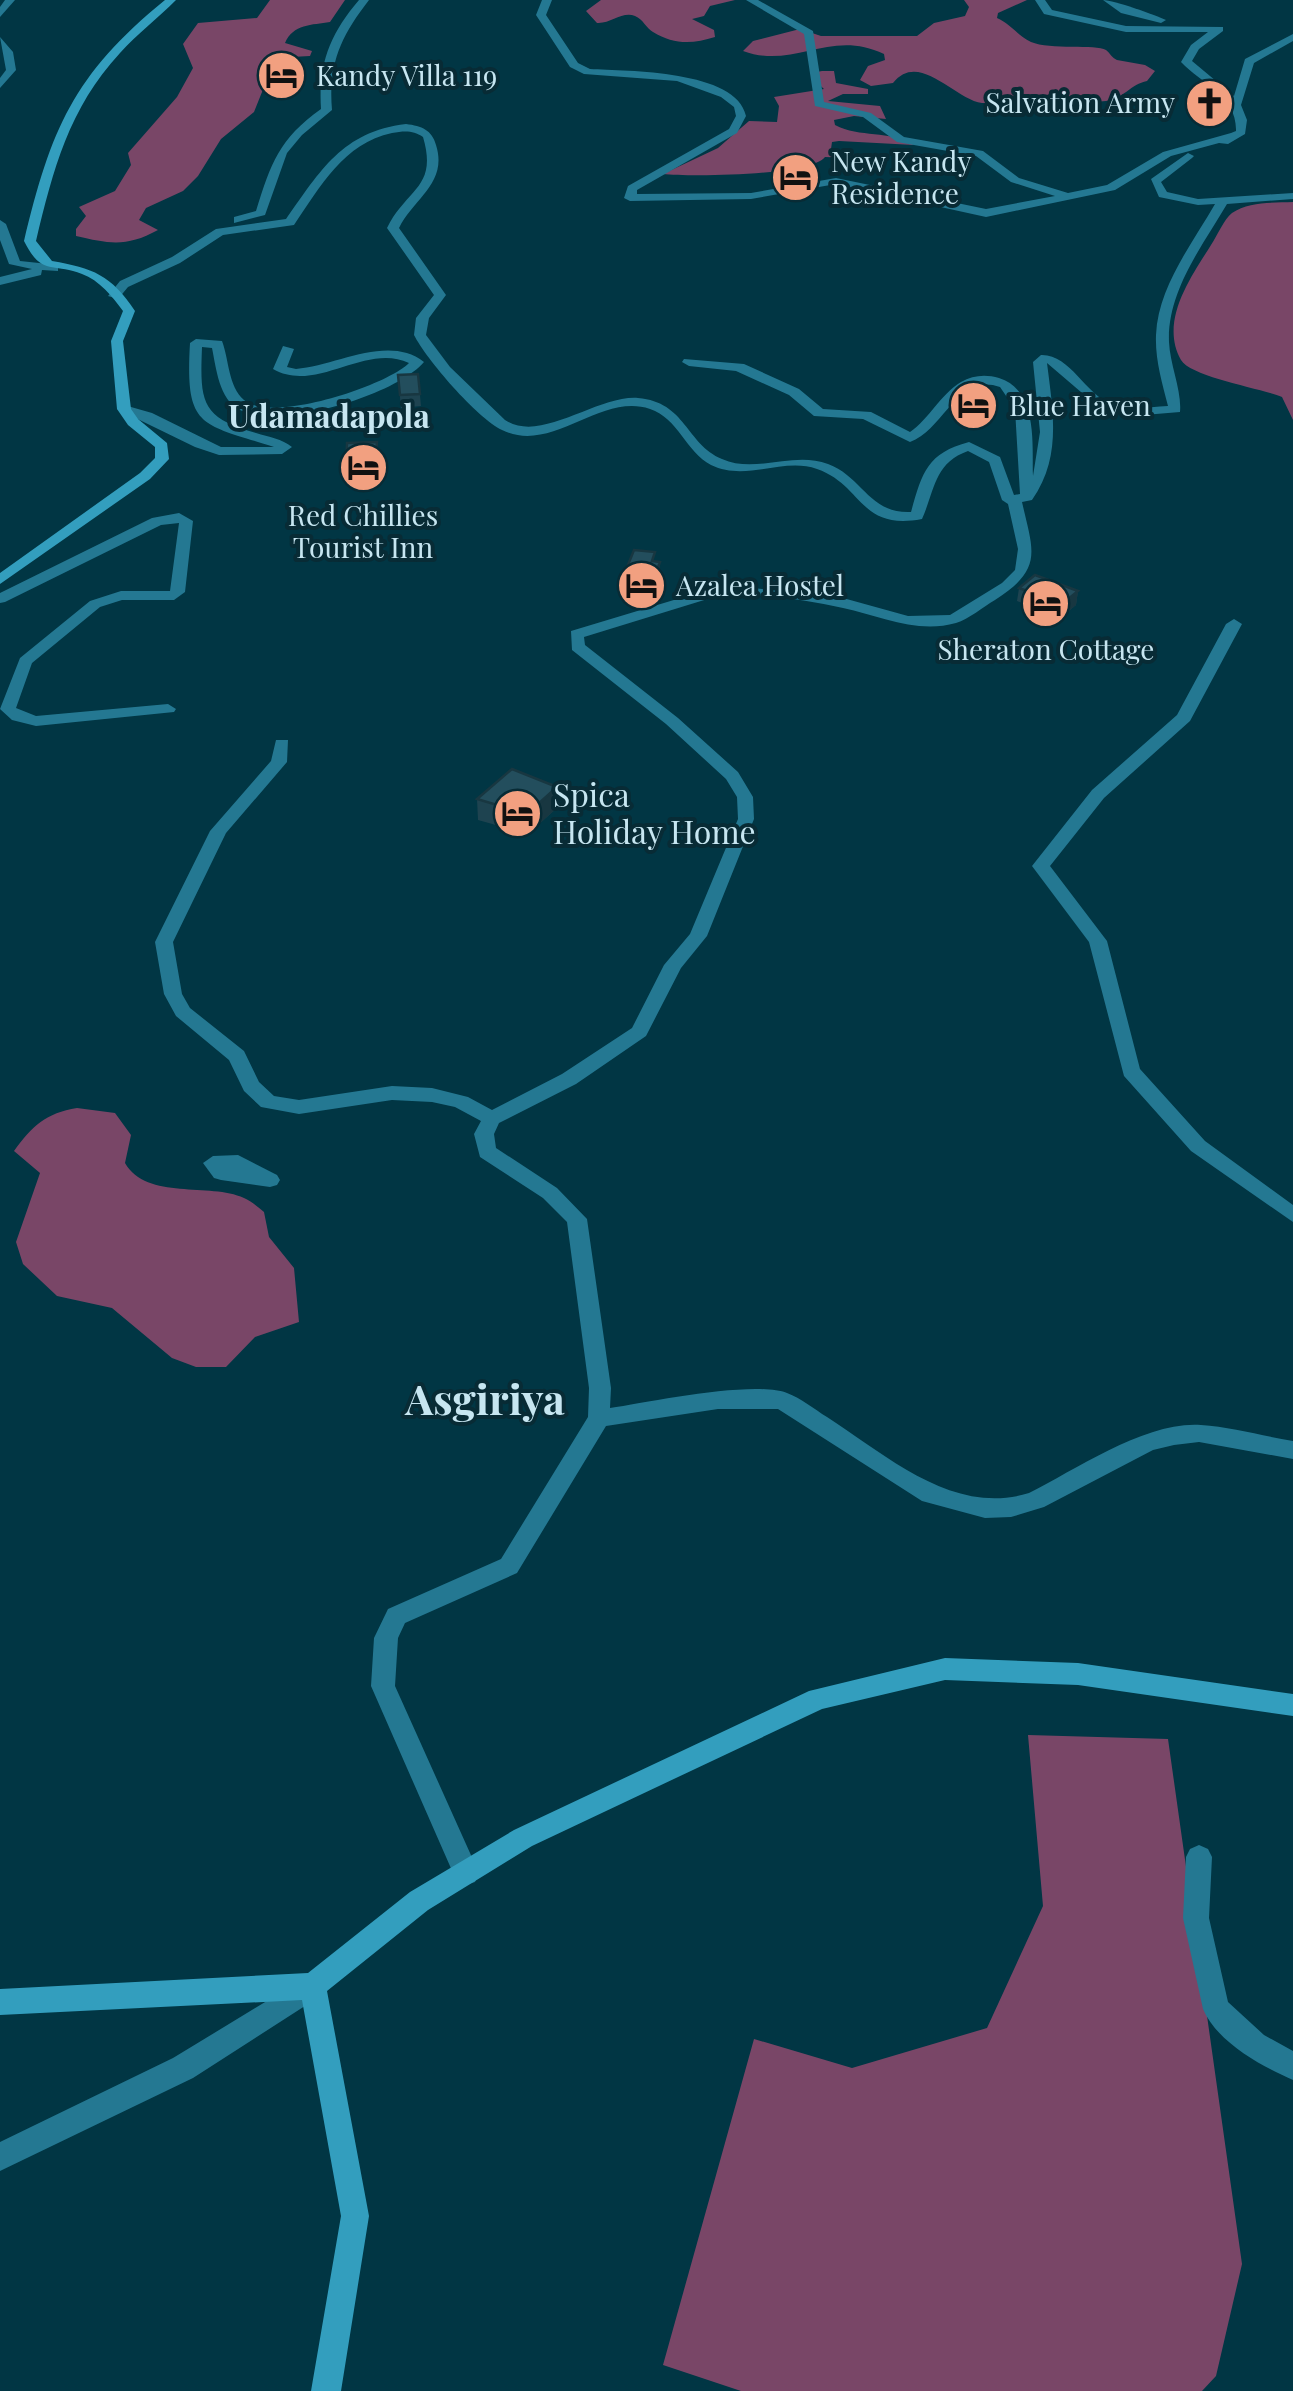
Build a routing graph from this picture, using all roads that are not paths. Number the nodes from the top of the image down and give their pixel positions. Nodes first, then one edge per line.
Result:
1 (10, 0) edge
2 (171, 0) edge
3 (364, 0) edge
4 (547, 0) edge
5 (751, 0) edge
6 (1040, 0) edge
7 (1108, 0) edge
8 (0, 14) edge
9 (1219, 29) junction
10 (1293, 37) edge
11 (0, 40) edge
12 (0, 85) edge
13 (1238, 103) junction
14 (1233, 136) junction
15 (1293, 196) edge
16 (1070, 197) junction
17 (1223, 201) junction
18 (0, 224) edge
19 (207, 239) junction
20 (54, 268) junction
21 (0, 281) edge
22 (114, 296) junction
23 (288, 348) dead end
24 (689, 362) dead end
25 (124, 409) junction
26 (1021, 499) junction
27 (0, 580) edge
28 (0, 599) edge
29 (1234, 624) dead end
30 (168, 710) dead end
31 (282, 743) dead end
32 (492, 1118) junction
33 (1293, 1215) edge
34 (600, 1418) junction
35 (1293, 1450) edge
36 (1293, 1705) edge
37 (1199, 1857) dead end
38 (466, 1872) junction
39 (313, 1986) junction
40 (0, 2002) edge
41 (1293, 2066) edge
42 (0, 2157) edge
43 (326, 2391) edge

1 - 8 street
2 - 20 street
3 - 19 street
4 - 16 street
5 - 16 street
6 - 9 street
7 - 9 street
9 - 13 street
10 - 13 street
11 - 12 street
13 - 14 street
14 - 16 street
14 - 17 street
15 - 17 street
17 - 26 street
18 - 20 street
19 - 22 street
19 - 26 street
20 - 21 street
20 - 22 street
22 - 25 street
23 - 25 street
24 - 26 street
25 - 27 street
26 - 32 street
28 - 30 street
29 - 33 street
31 - 32 street
32 - 34 street
34 - 35 street
34 - 38 street
36 - 38 street
37 - 41 street
38 - 39 street
39 - 40 street
39 - 42 street
39 - 43 street

